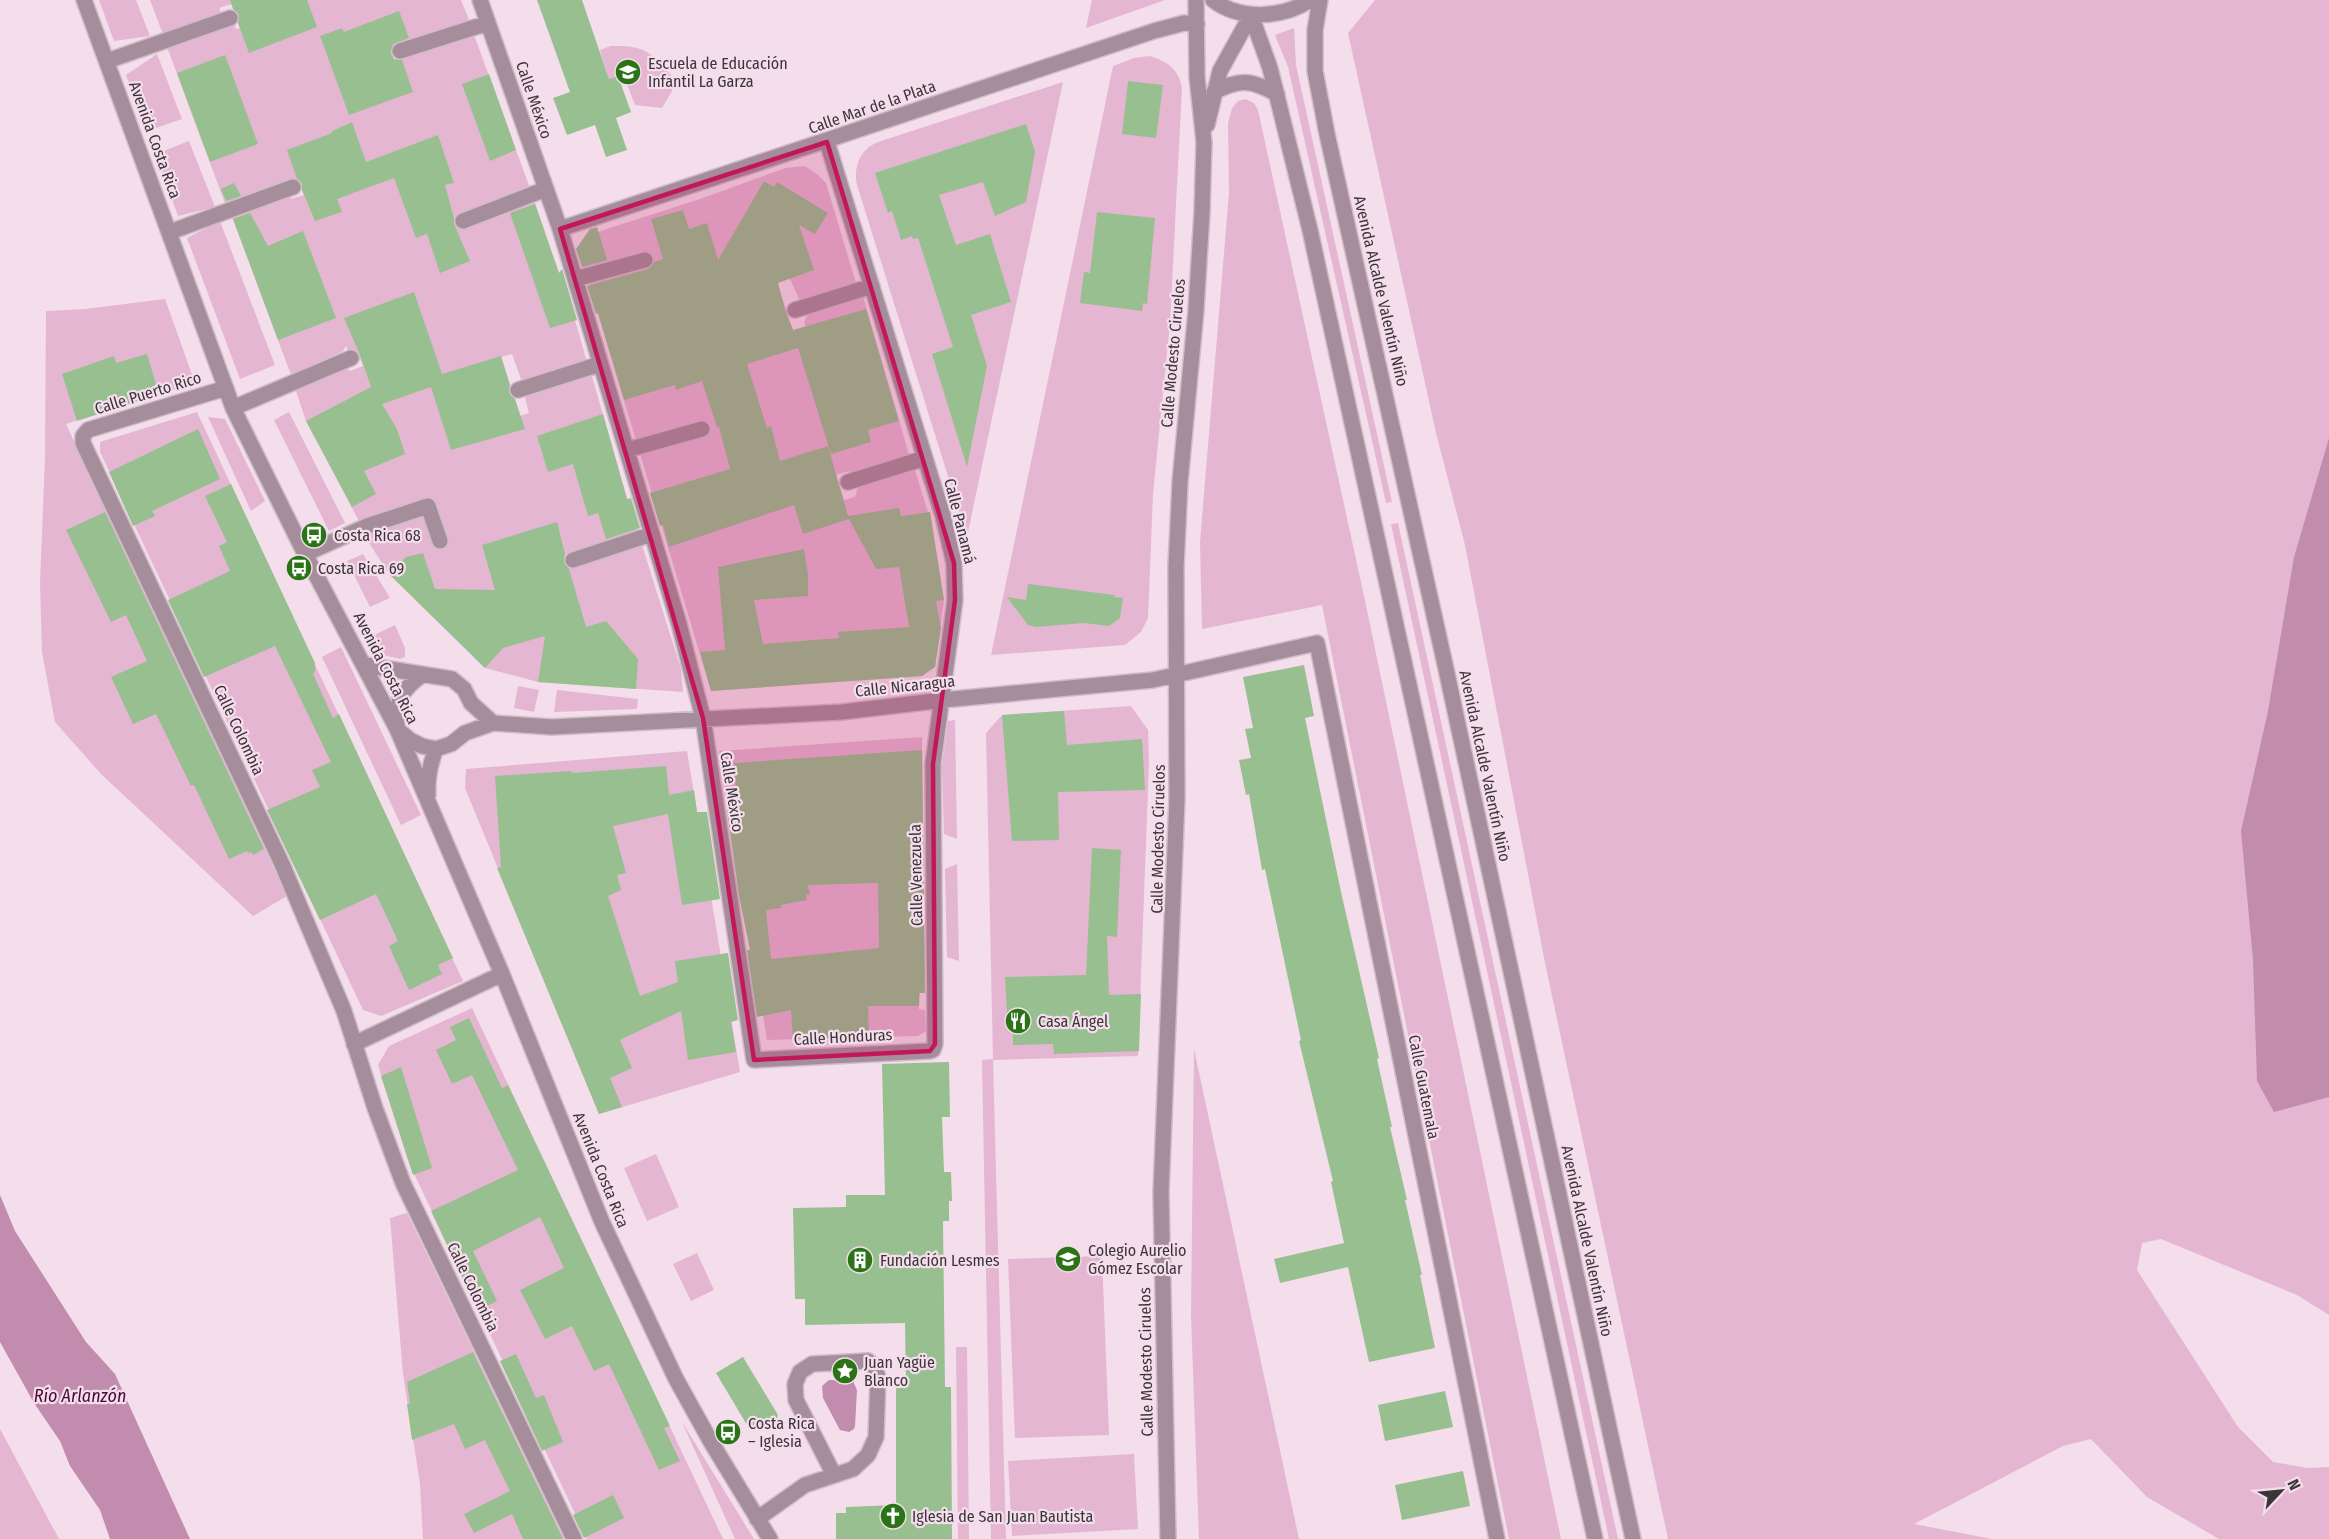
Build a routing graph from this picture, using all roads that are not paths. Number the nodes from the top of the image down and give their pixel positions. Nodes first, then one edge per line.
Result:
1 (84, 0) edge
2 (480, 0) edge
3 (1196, 0) edge
4 (1213, 0) edge
5 (1310, 0) edge
6 (1320, 0) edge
7 (1251, 15) junction
8 (230, 18) dead end
9 (488, 23) junction
10 (1197, 24) junction
11 (400, 51) dead end
12 (107, 61) junction
13 (1214, 92) junction
14 (1277, 94) junction
15 (1204, 141) junction
16 (827, 142) junction
17 (293, 187) dead end
18 (546, 189) junction
19 (464, 221) dead end
20 (560, 229) junction
21 (170, 232) junction
22 (645, 260) dead end
23 (575, 279) junction
24 (872, 286) junction
25 (795, 310) dead end
26 (351, 358) dead end
27 (600, 364) junction
28 (226, 388) junction
29 (518, 390) dead end
30 (233, 408) junction
31 (702, 429) dead end
32 (83, 436) joint
33 (627, 450) junction
34 (925, 458) junction
35 (848, 482) dead end
36 (652, 534) junction
37 (440, 541) dead end
38 (305, 554) junction
39 (573, 560) dead end
40 (1317, 643) joint
41 (365, 665) junction
42 (422, 675) junction
43 (1176, 676) junction
44 (943, 700) junction
45 (471, 703) junction
46 (703, 718) junction
47 (493, 723) junction
48 (397, 729) junction
49 (465, 734) junction
50 (436, 748) junction
51 (429, 801) junction
52 (502, 974) junction
53 (354, 1044) junction
54 (933, 1050) joint
55 (754, 1060) joint
56 (834, 1475) junction
57 (756, 1519) junction
58 (574, 1539) edge
59 (770, 1539) edge
60 (1168, 1539) edge
61 (1497, 1539) edge
62 (1595, 1539) edge
63 (1633, 1539) edge

1 - 12 street, Avenida Costa Rica
2 - 9 street, Calle México
3 - 10 street, Calle Modesto Ciruelos
4 - 7 street
5 - 7 street
6 - 63 street, Avenida Alcalde Valentín Niño
7 - 13 street, Calle Modesto Ciruelos
7 - 14 street
8 - 12 street
9 - 11 street
9 - 18 street, Calle México
10 - 15 street, Calle Modesto Ciruelos
10 - 16 street, Calle Mar de la Plata
12 - 21 street, Avenida Costa Rica
13 - 14 street
13 - 15 street, Calle Modesto Ciruelos
14 - 62 street
15 - 43 street, Calle Modesto Ciruelos
16 - 20 street, Calle Mar de la Plata
16 - 24 street, Calle Panamá
17 - 21 street
18 - 19 street
18 - 20 street, Calle México
20 - 23 street, Calle México
21 - 28 street, Avenida Costa Rica
22 - 23 street
23 - 27 street, Calle México
24 - 25 street
24 - 34 street, Calle Panamá
26 - 30 street
27 - 29 street
27 - 33 street, Calle México
28 - 30 street, Avenida Costa Rica
28 - 32 street, Calle Puerto Rico
30 - 38 street, Avenida Costa Rica
31 - 33 street
32 - 53 street, Calle Colombia
33 - 36 street, Calle México
34 - 35 street
34 - 44 street, Calle Panamá
36 - 39 street
36 - 46 street, Calle México
37 - 38 street
38 - 41 street, Avenida Costa Rica
40 - 43 street, Calle Nicaragua
40 - 61 street, Calle Guatemala
41 - 42 street
41 - 48 street, Avenida Costa Rica
42 - 45 street
42 - 48 street
43 - 44 street, Calle Nicaragua
43 - 60 street, Calle Modesto Ciruelos
44 - 46 street, Calle Nicaragua
44 - 54 street, Calle Venezuela
45 - 47 street
45 - 49 street
46 - 47 street, Calle Nicaragua
46 - 55 street, Calle México
47 - 49 street, Calle Nicaragua
48 - 50 street
48 - 51 street, Avenida Costa Rica
49 - 50 street, Calle Nicaragua
50 - 51 street, Avenida Costa Rica
51 - 52 street, Avenida Costa Rica
52 - 53 street
52 - 57 street, Avenida Costa Rica
53 - 58 street, Calle Colombia
54 - 55 street, Calle Honduras
56 - 56 street
56 - 57 street
57 - 59 street, Avenida Costa Rica

